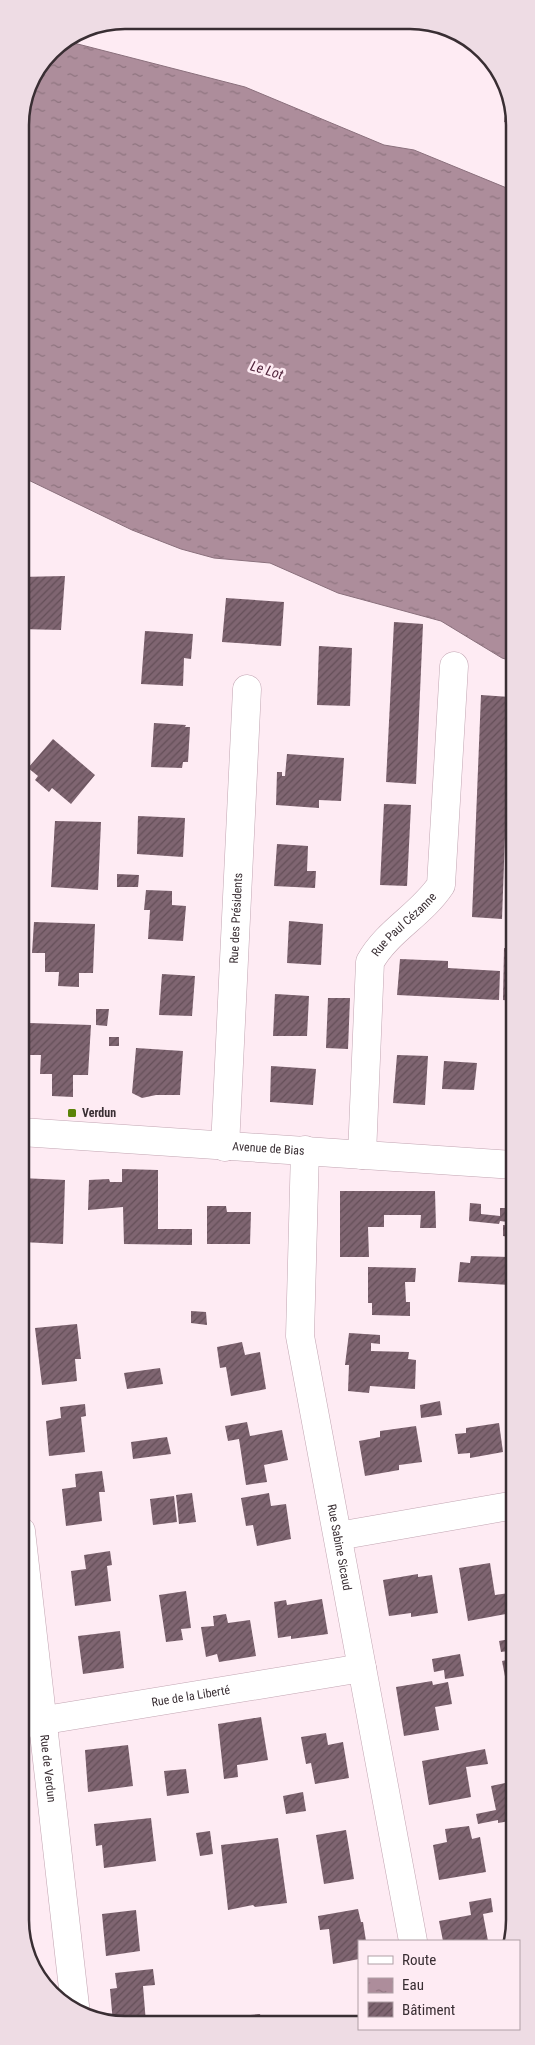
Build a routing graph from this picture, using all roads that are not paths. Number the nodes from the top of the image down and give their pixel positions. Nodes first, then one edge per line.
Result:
1 (454, 666) dead end
2 (247, 689) dead end
3 (29, 1133) edge
4 (224, 1147) junction
5 (305, 1150) junction
6 (362, 1155) junction
7 (506, 1164) edge
8 (506, 1506) edge
9 (338, 1536) junction
10 (362, 1668) junction
11 (29, 1684) edge
12 (31, 1722) edge
13 (413, 1940) edge
14 (73, 2001) edge

1 - 6 street, Rue Paul Cézanne
2 - 4 street, Rue des Présidents
3 - 4 street, Avenue de Bias
4 - 5 street, Avenue de Bias
5 - 6 street, Avenue de Bias
5 - 9 street, Rue Sabine Sicaud
6 - 7 street, Avenue de Bias
8 - 9 street
9 - 10 street, Rue Sabine Sicaud
10 - 12 street, Rue de la Liberté
10 - 13 street, Rue Sabine Sicaud
11 - 12 street, Rue de Verdun
12 - 14 street, Rue de Verdun

